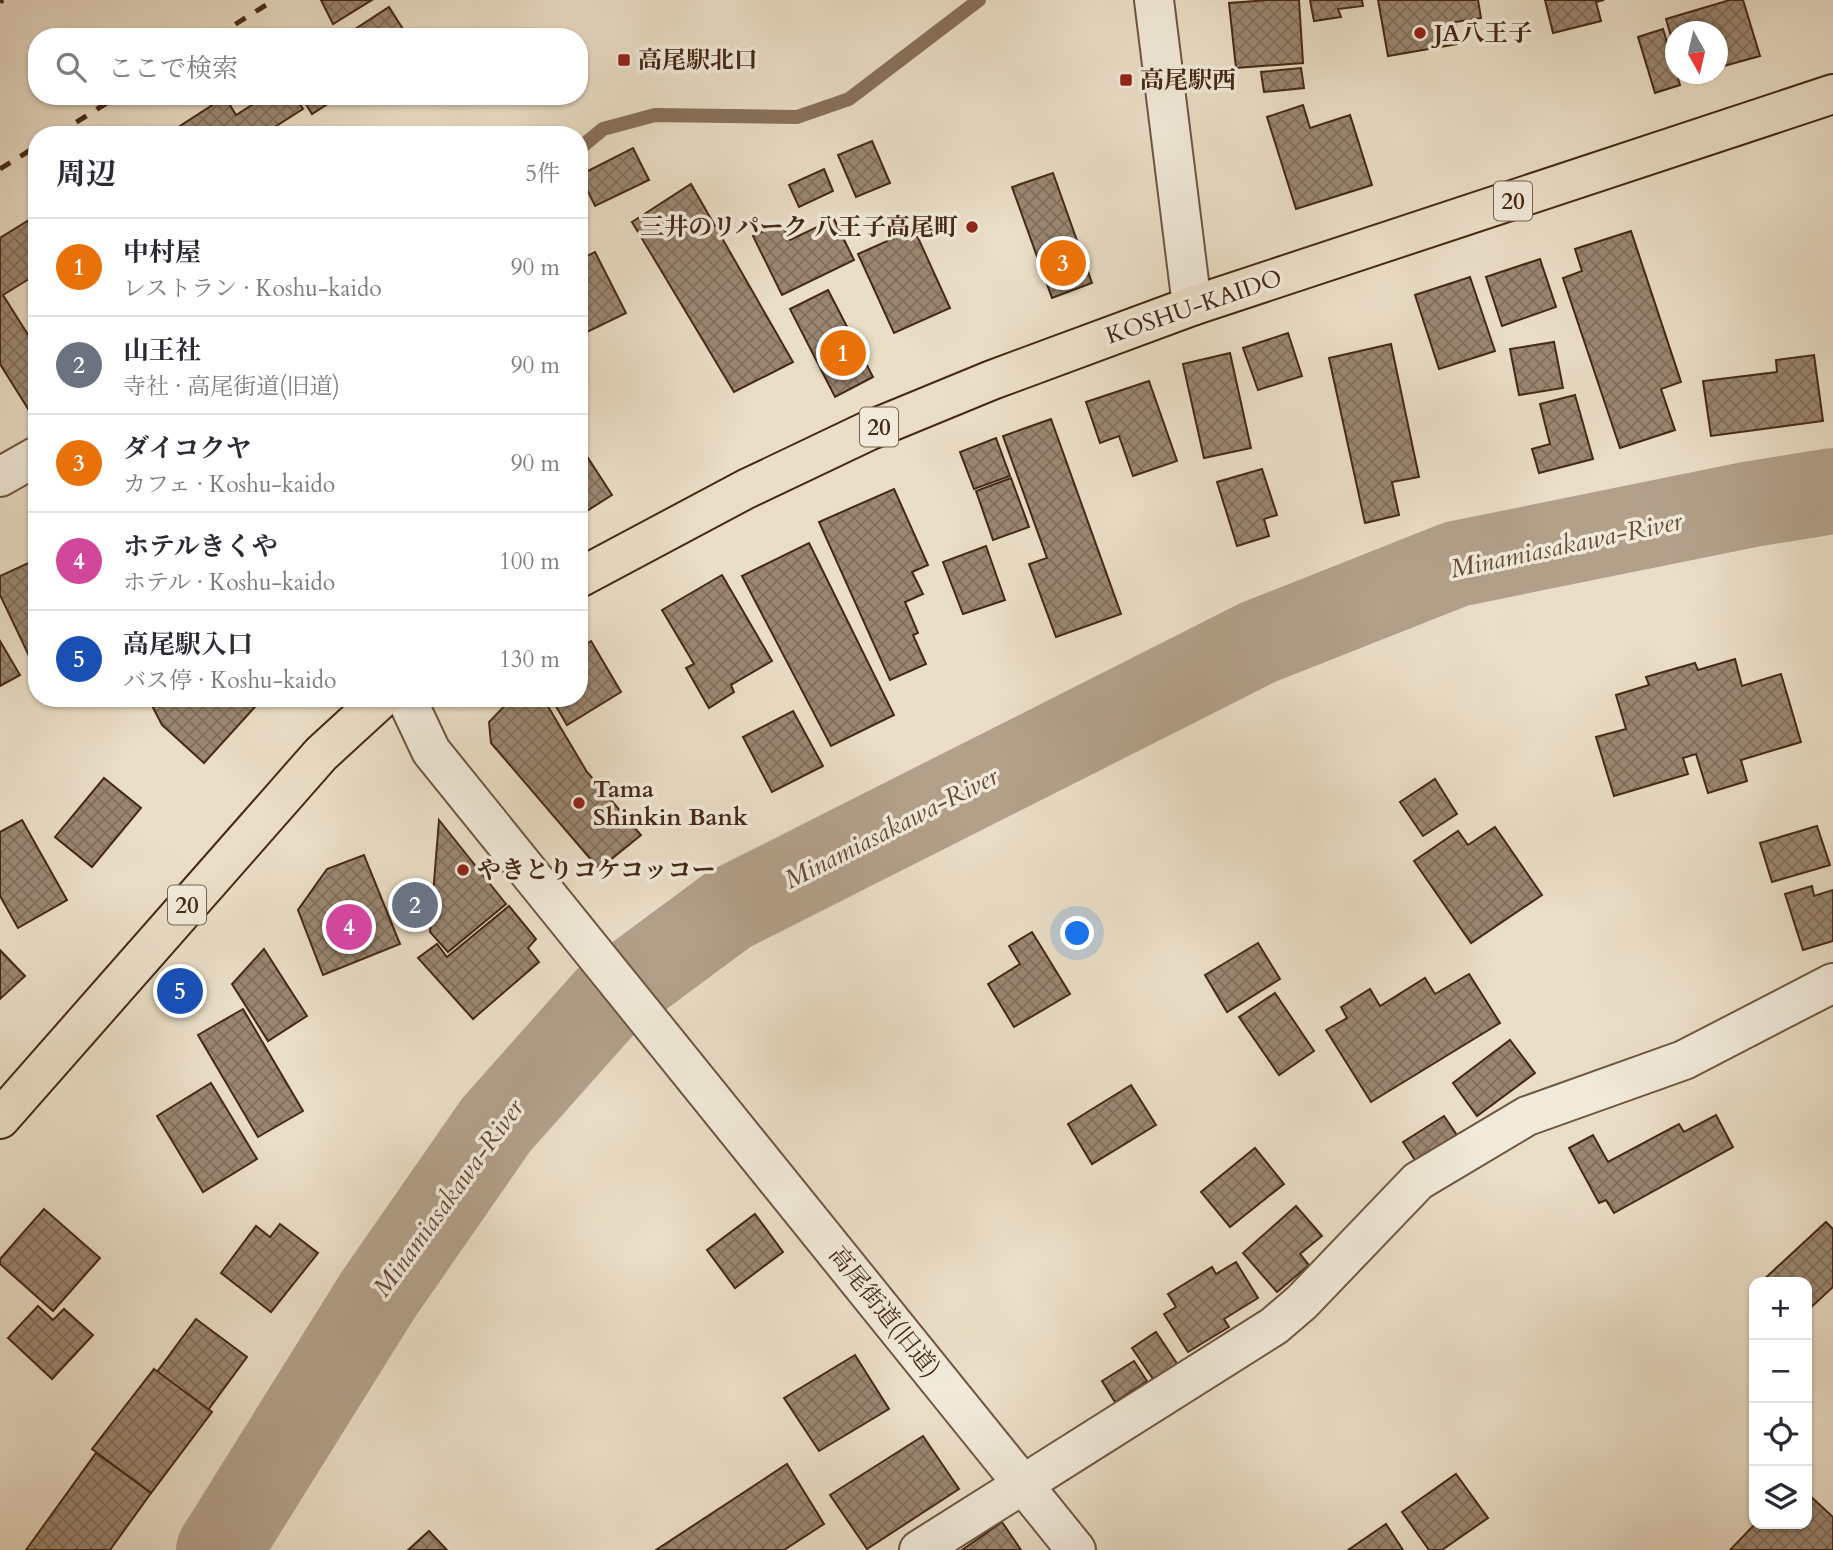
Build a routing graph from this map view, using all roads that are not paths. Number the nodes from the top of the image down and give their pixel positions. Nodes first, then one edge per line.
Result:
1 (1154, 0) edge
2 (1833, 94) edge
3 (1192, 306) junction
4 (28, 461) edge
5 (0, 477) edge
6 (588, 573) edge
7 (373, 707) edge
8 (410, 707) edge
9 (1833, 983) edge
10 (0, 1119) edge
11 (1022, 1485) junction
12 (919, 1550) edge
13 (1076, 1550) edge

1 - 3 street
2 - 3 highway, KOSHU-KAIDO / 20
3 - 6 highway, KOSHU-KAIDO / 20
4 - 5 street
7 - 10 highway, 20
8 - 11 street, 高尾街道(旧道)
9 - 11 street
11 - 12 street
11 - 13 street, 高尾街道(旧道)

